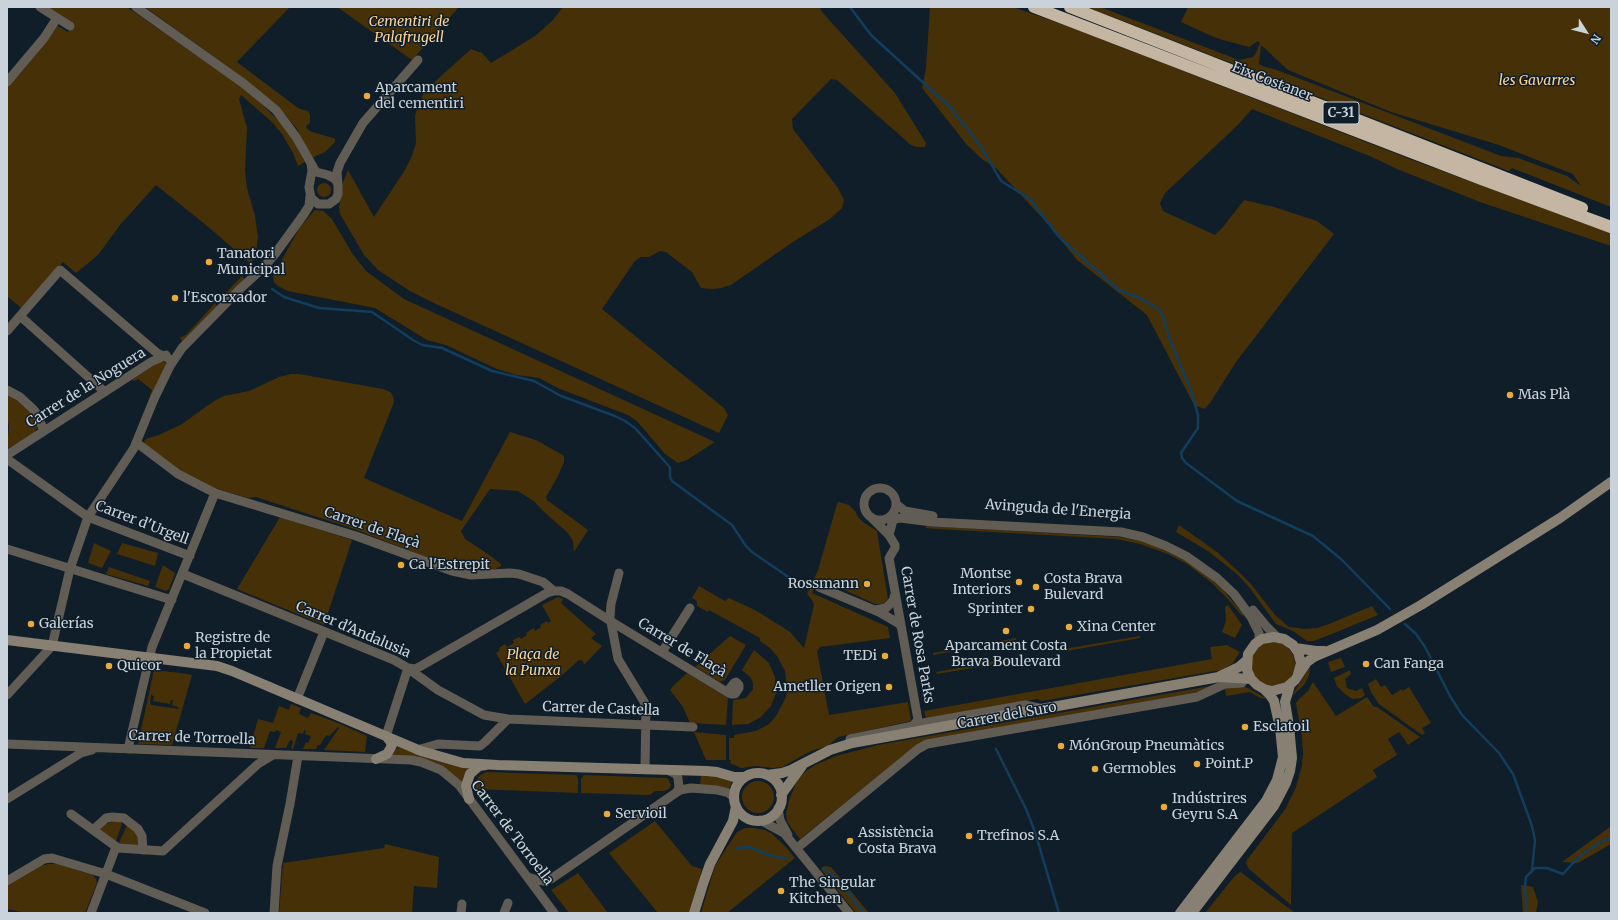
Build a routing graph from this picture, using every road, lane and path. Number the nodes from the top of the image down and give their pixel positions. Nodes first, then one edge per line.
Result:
1 (40, 7) edge
2 (136, 7) edge
3 (1034, 7) edge
4 (1070, 7) edge
5 (57, 18) junction
6 (70, 26) dead end
7 (418, 60) dead end
8 (7, 82) edge
9 (311, 163) junction
10 (340, 163) junction
11 (326, 175) junction
12 (311, 182) junction
13 (338, 184) junction
14 (310, 196) junction
15 (318, 204) junction
16 (304, 214) junction
17 (1611, 219) edge
18 (1611, 227) edge
19 (20, 316) junction
20 (7, 331) edge
21 (182, 348) junction
22 (163, 356) junction
23 (172, 363) junction
24 (7, 390) edge
25 (105, 392) junction
26 (44, 431) junction
27 (137, 443) junction
28 (8, 454) edge
29 (1611, 482) edge
30 (215, 493) junction
31 (895, 512) junction
32 (88, 517) junction
33 (871, 517) junction
34 (889, 535) junction
35 (7, 549) edge
36 (190, 556) junction
37 (70, 569) junction
38 (619, 573) dead end
39 (183, 574) junction
40 (819, 586) dead end
41 (554, 591) junction
42 (895, 591) junction
43 (172, 600) junction
44 (898, 606) junction
45 (690, 608) dead end
46 (879, 612) junction
47 (612, 622) junction
48 (901, 626) junction
49 (324, 632) junction
50 (1277, 637) junction
51 (7, 640) edge
52 (1259, 641) junction
53 (52, 646) junction
54 (1295, 648) junction
55 (1326, 650) junction
56 (662, 652) junction
57 (150, 657) junction
58 (1247, 660) junction
59 (408, 668) junction
60 (1298, 674) junction
61 (1218, 677) junction
62 (1253, 681) junction
63 (1290, 685) junction
64 (1264, 689) junction
65 (727, 692) dead end
66 (7, 695) edge
67 (297, 698) junction
68 (1043, 709) junction
69 (508, 719) junction
70 (918, 720) junction
71 (646, 725) junction
72 (693, 727) dead end
73 (386, 736) junction
74 (7, 744) edge
75 (104, 748) junction
76 (128, 749) junction
77 (417, 750) junction
78 (830, 750) junction
79 (273, 755) junction
80 (298, 756) junction
81 (376, 759) junction
82 (804, 763) junction
83 (490, 764) junction
84 (645, 769) junction
85 (665, 770) junction
86 (767, 775) junction
87 (745, 777) junction
88 (676, 793) junction
89 (781, 795) junction
90 (7, 799) edge
91 (470, 799) junction
92 (735, 802) junction
93 (778, 808) junction
94 (71, 814) dead end
95 (756, 820) junction
96 (93, 830) junction
97 (725, 836) junction
98 (116, 847) junction
99 (797, 848) junction
100 (143, 850) junction
101 (106, 874) junction
102 (528, 877) junction
103 (7, 881) edge
104 (508, 903) dead end
105 (90, 913) edge
106 (205, 913) edge
107 (274, 913) edge
108 (504, 913) edge
109 (554, 913) edge
110 (694, 913) edge
111 (849, 913) edge
112 (1180, 913) edge
113 (1192, 913) edge

1 - 5 street
2 - 9 street
3 - 18 highway, Eix Costaner / C-31
4 - 17 highway, Eix Costaner / C-31
5 - 6 street
5 - 8 street
7 - 10 street
9 - 11 street
9 - 12 street
10 - 11 street
10 - 13 street
11 - 12 street
11 - 13 street
12 - 14 street
13 - 15 street
14 - 15 street
14 - 16 street
15 - 16 street
16 - 21 street
19 - 20 street
19 - 22 street
19 - 25 street
21 - 22 street, Carrer de la Noguera
21 - 23 street
22 - 23 street
22 - 25 street, Carrer de la Noguera
23 - 27 street
24 - 26 street
25 - 26 street, Carrer de la Noguera
26 - 28 street, Carrer de la Noguera
27 - 30 street, Carrer de Flaçà
27 - 32 street
28 - 32 street, Carrer d'Urgell
29 - 55 street
30 - 36 street
30 - 41 street, Carrer de Flaçà
31 - 33 street
31 - 33 street
31 - 34 street
31 - 50 street, Avinguda de l'Energia
31 - 52 street, Avinguda de l'Energia
32 - 36 street, Carrer d'Urgell
32 - 37 street
33 - 34 street
34 - 42 street, Carrer de Rosa Parks
35 - 37 street
36 - 39 street
37 - 43 street
37 - 53 street
38 - 47 street
39 - 43 street
39 - 49 street, Carrer d'Andalusia
40 - 46 street
41 - 47 street, Carrer de Flaçà
41 - 59 street
42 - 44 street, Carrer de Rosa Parks
42 - 46 street
43 - 57 street
44 - 46 street
44 - 48 street, Carrer de Rosa Parks
45 - 56 street
46 - 48 street
47 - 56 street, Carrer de Flaçà
47 - 71 street
48 - 70 street, Carrer de Rosa Parks
49 - 59 street, Carrer d'Andalusia
49 - 67 street
50 - 52 street
50 - 54 street
51 - 53 street
52 - 58 street
53 - 57 street
53 - 66 street
54 - 55 street
54 - 60 street
55 - 60 street
56 - 65 street, Carrer de Flaçà
57 - 67 street
57 - 76 street
58 - 61 street
58 - 62 street
59 - 69 street, Carrer d'Andalusia
59 - 73 street
60 - 63 street
61 - 62 street
61 - 68 street
62 - 64 street
62 - 99 street, Carrer del Suro
63 - 64 street
63 - 113 street
64 - 112 street
67 - 73 street
68 - 70 street
68 - 78 street
69 - 71 street, Carrer de Castella
69 - 77 street
70 - 78 street
71 - 72 street, Carrer de Castella
71 - 84 street
73 - 77 street
73 - 81 street
74 - 75 street, Carrer de Torroella
75 - 76 street, Carrer de Torroella
75 - 90 street
76 - 79 street, Carrer de Torroella
77 - 83 street
78 - 82 street
79 - 80 street, Carrer de Torroella
79 - 100 street
80 - 81 street, Carrer de Torroella
80 - 107 street
81 - 91 street, Carrer de Torroella
82 - 86 street
82 - 89 street
83 - 84 street
83 - 91 street
84 - 85 street
85 - 87 street
85 - 88 street
86 - 87 street
86 - 89 street
87 - 92 street
88 - 92 street
88 - 102 street
89 - 93 street
91 - 102 street, Carrer de Torroella
92 - 95 street
92 - 97 street
93 - 95 street
93 - 99 street
94 - 96 street
95 - 97 street
95 - 99 street
96 - 98 street
96 - 100 street
97 - 110 street
98 - 100 street
98 - 101 street
99 - 111 street
101 - 103 street
101 - 105 street
101 - 106 street
102 - 109 street, Carrer de Torroella
104 - 108 street

